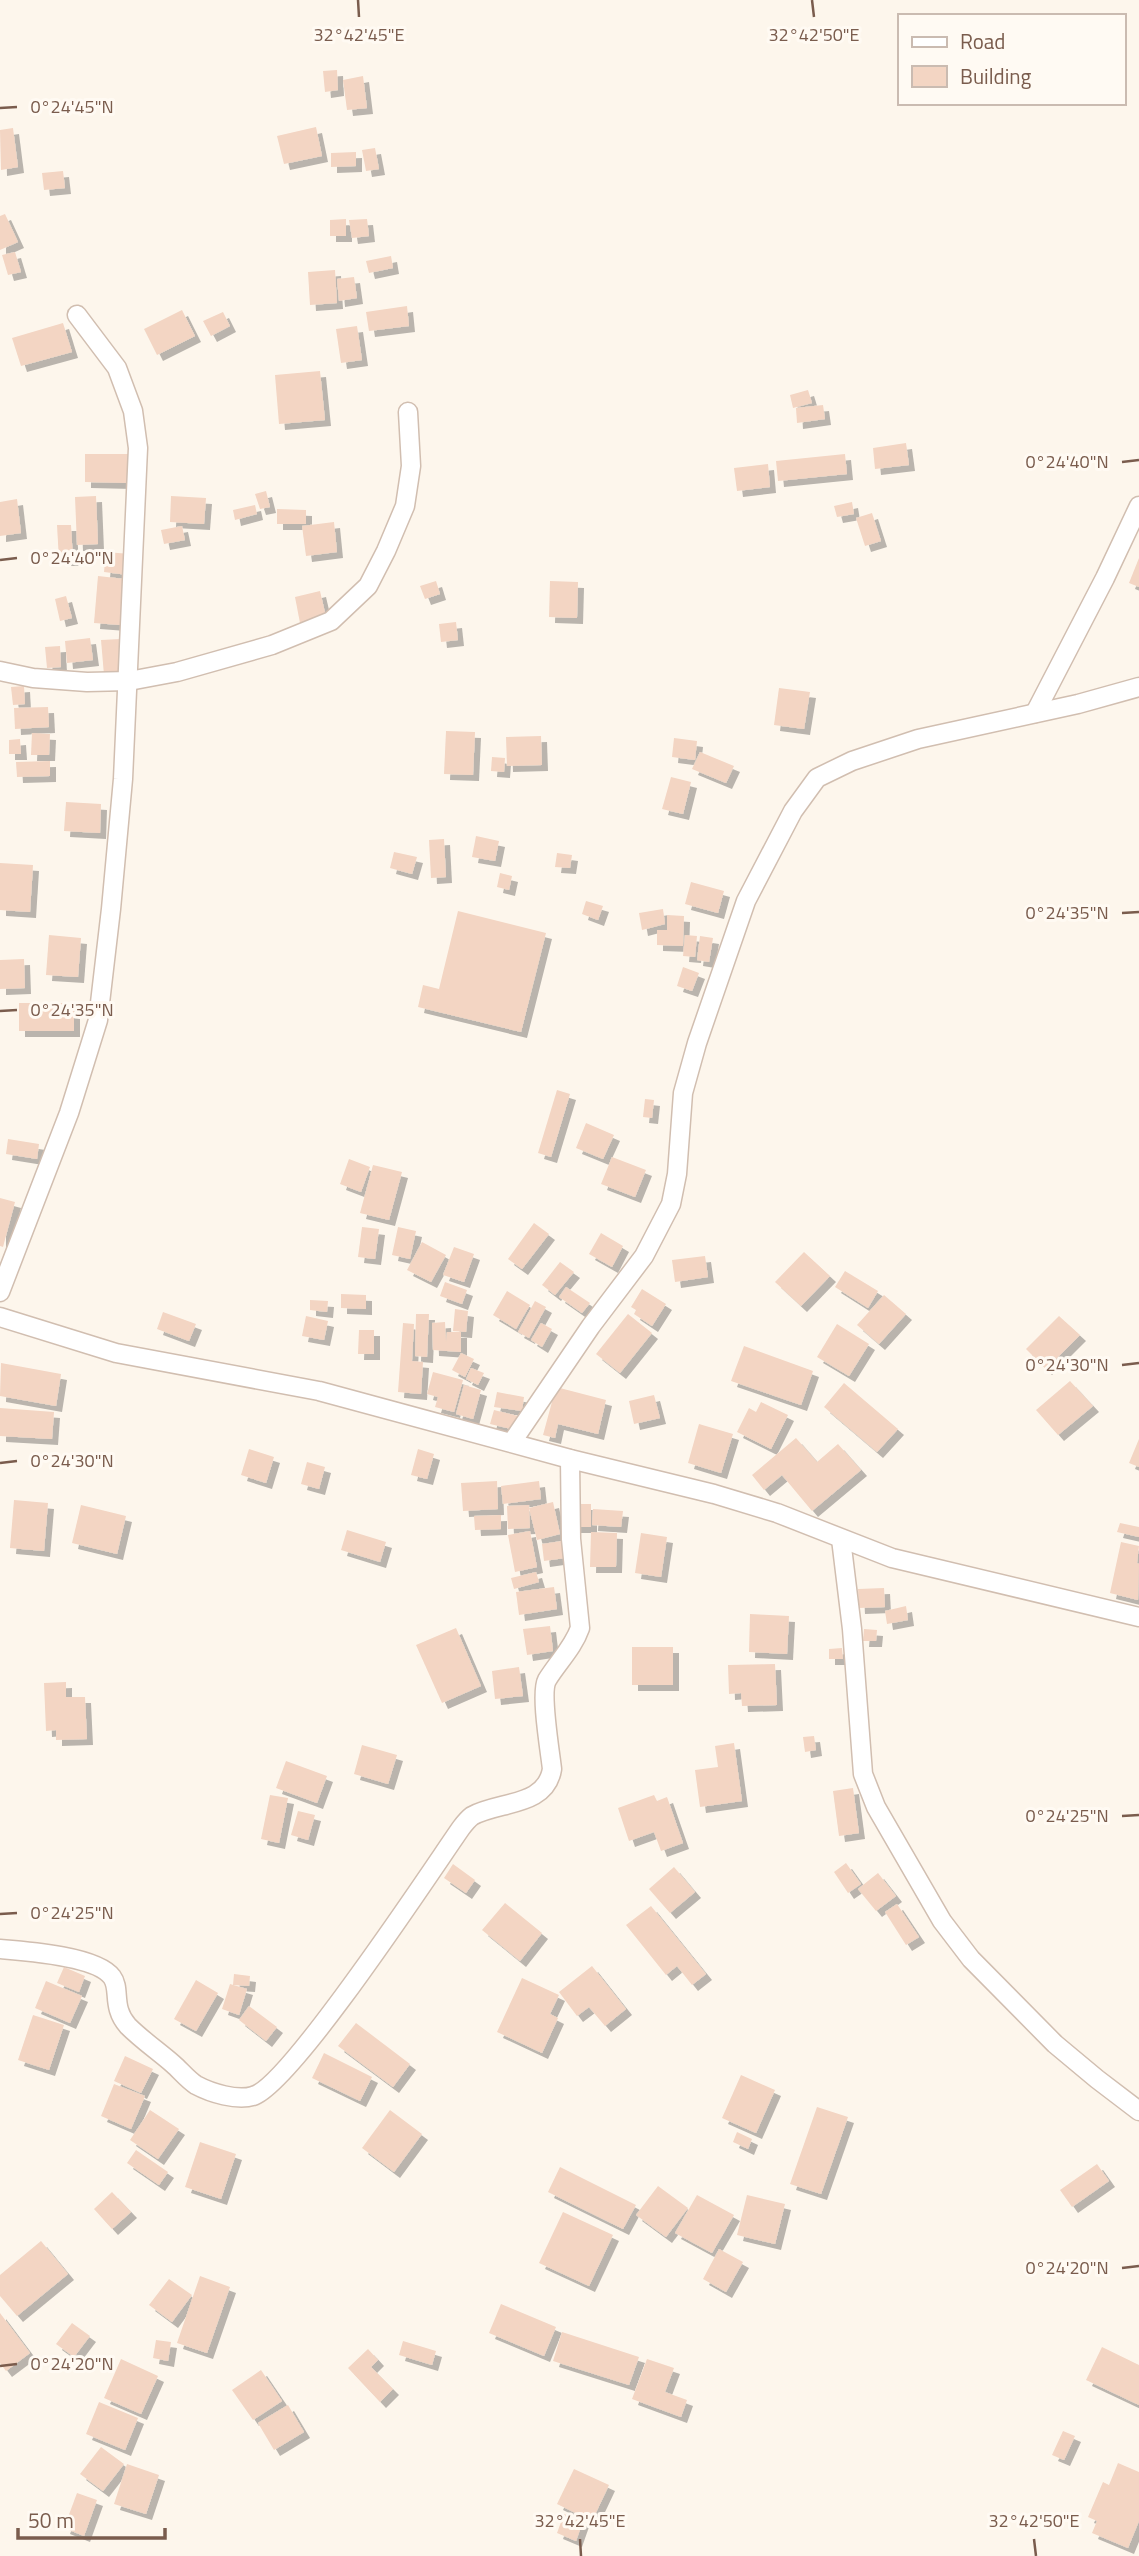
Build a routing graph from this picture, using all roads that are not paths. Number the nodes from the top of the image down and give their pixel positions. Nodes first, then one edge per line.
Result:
1 (77, 315) dead end
2 (408, 412) dead end
3 (1139, 506) edge
4 (0, 671) edge
5 (129, 681) junction
6 (1139, 687) edge
7 (1035, 713) junction
8 (0, 1292) edge
9 (0, 1317) edge
10 (512, 1443) junction
11 (570, 1460) junction
12 (841, 1539) junction
13 (1139, 1617) edge
14 (0, 1950) edge
15 (1139, 2111) edge

1 - 5 street
2 - 5 street
3 - 7 street
4 - 5 street
5 - 8 street
6 - 7 street
7 - 10 street
9 - 10 street
10 - 11 street
11 - 12 street
11 - 14 street
12 - 13 street
12 - 15 street

